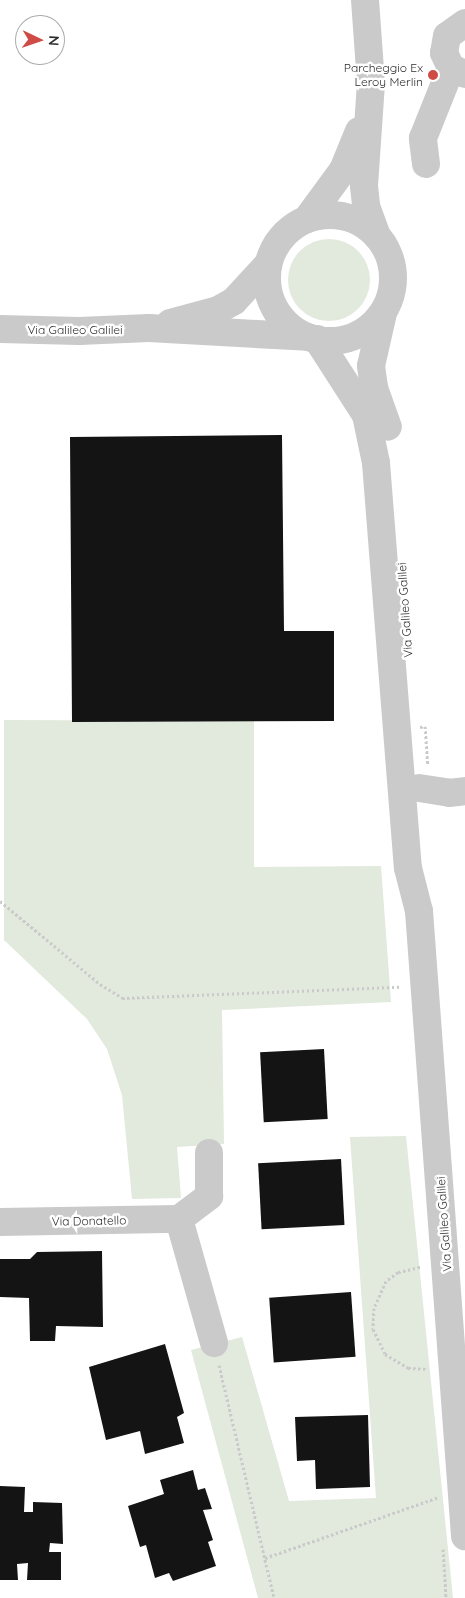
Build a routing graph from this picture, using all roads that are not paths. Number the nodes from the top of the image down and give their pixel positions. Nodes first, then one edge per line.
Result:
1 (364, 0) edge
2 (463, 23) edge
3 (458, 71) edge
4 (368, 111) junction
5 (426, 164) dead end
6 (307, 219) junction
7 (377, 236) junction
8 (268, 264) junction
9 (383, 313) junction
10 (149, 328) junction
11 (0, 329) edge
12 (312, 338) junction
13 (419, 788) junction
14 (465, 791) edge
15 (419, 911) junction
16 (209, 1153) dead end
17 (179, 1219) junction
18 (0, 1222) edge
19 (436, 1265) edge
20 (214, 1342) road end
21 (454, 1540) edge

1 - 4 street
2 - 3 street
3 - 5 street
4 - 6 street
4 - 7 street
6 - 7 street
6 - 8 street
7 - 9 street
8 - 10 street, Via Galileo Galilei
8 - 12 street
9 - 12 street
9 - 13 street, Via Galileo Galilei
10 - 11 street, Via Galileo Galilei
10 - 12 street, Via Galileo Galilei
12 - 15 street, Via Galileo Galilei
13 - 14 street
13 - 15 street, Via Galileo Galilei
15 - 19 street, Via Galileo Galilei
16 - 17 street
17 - 18 street, Via Donatello
17 - 20 street
19 - 21 street, Via Galileo Galilei

